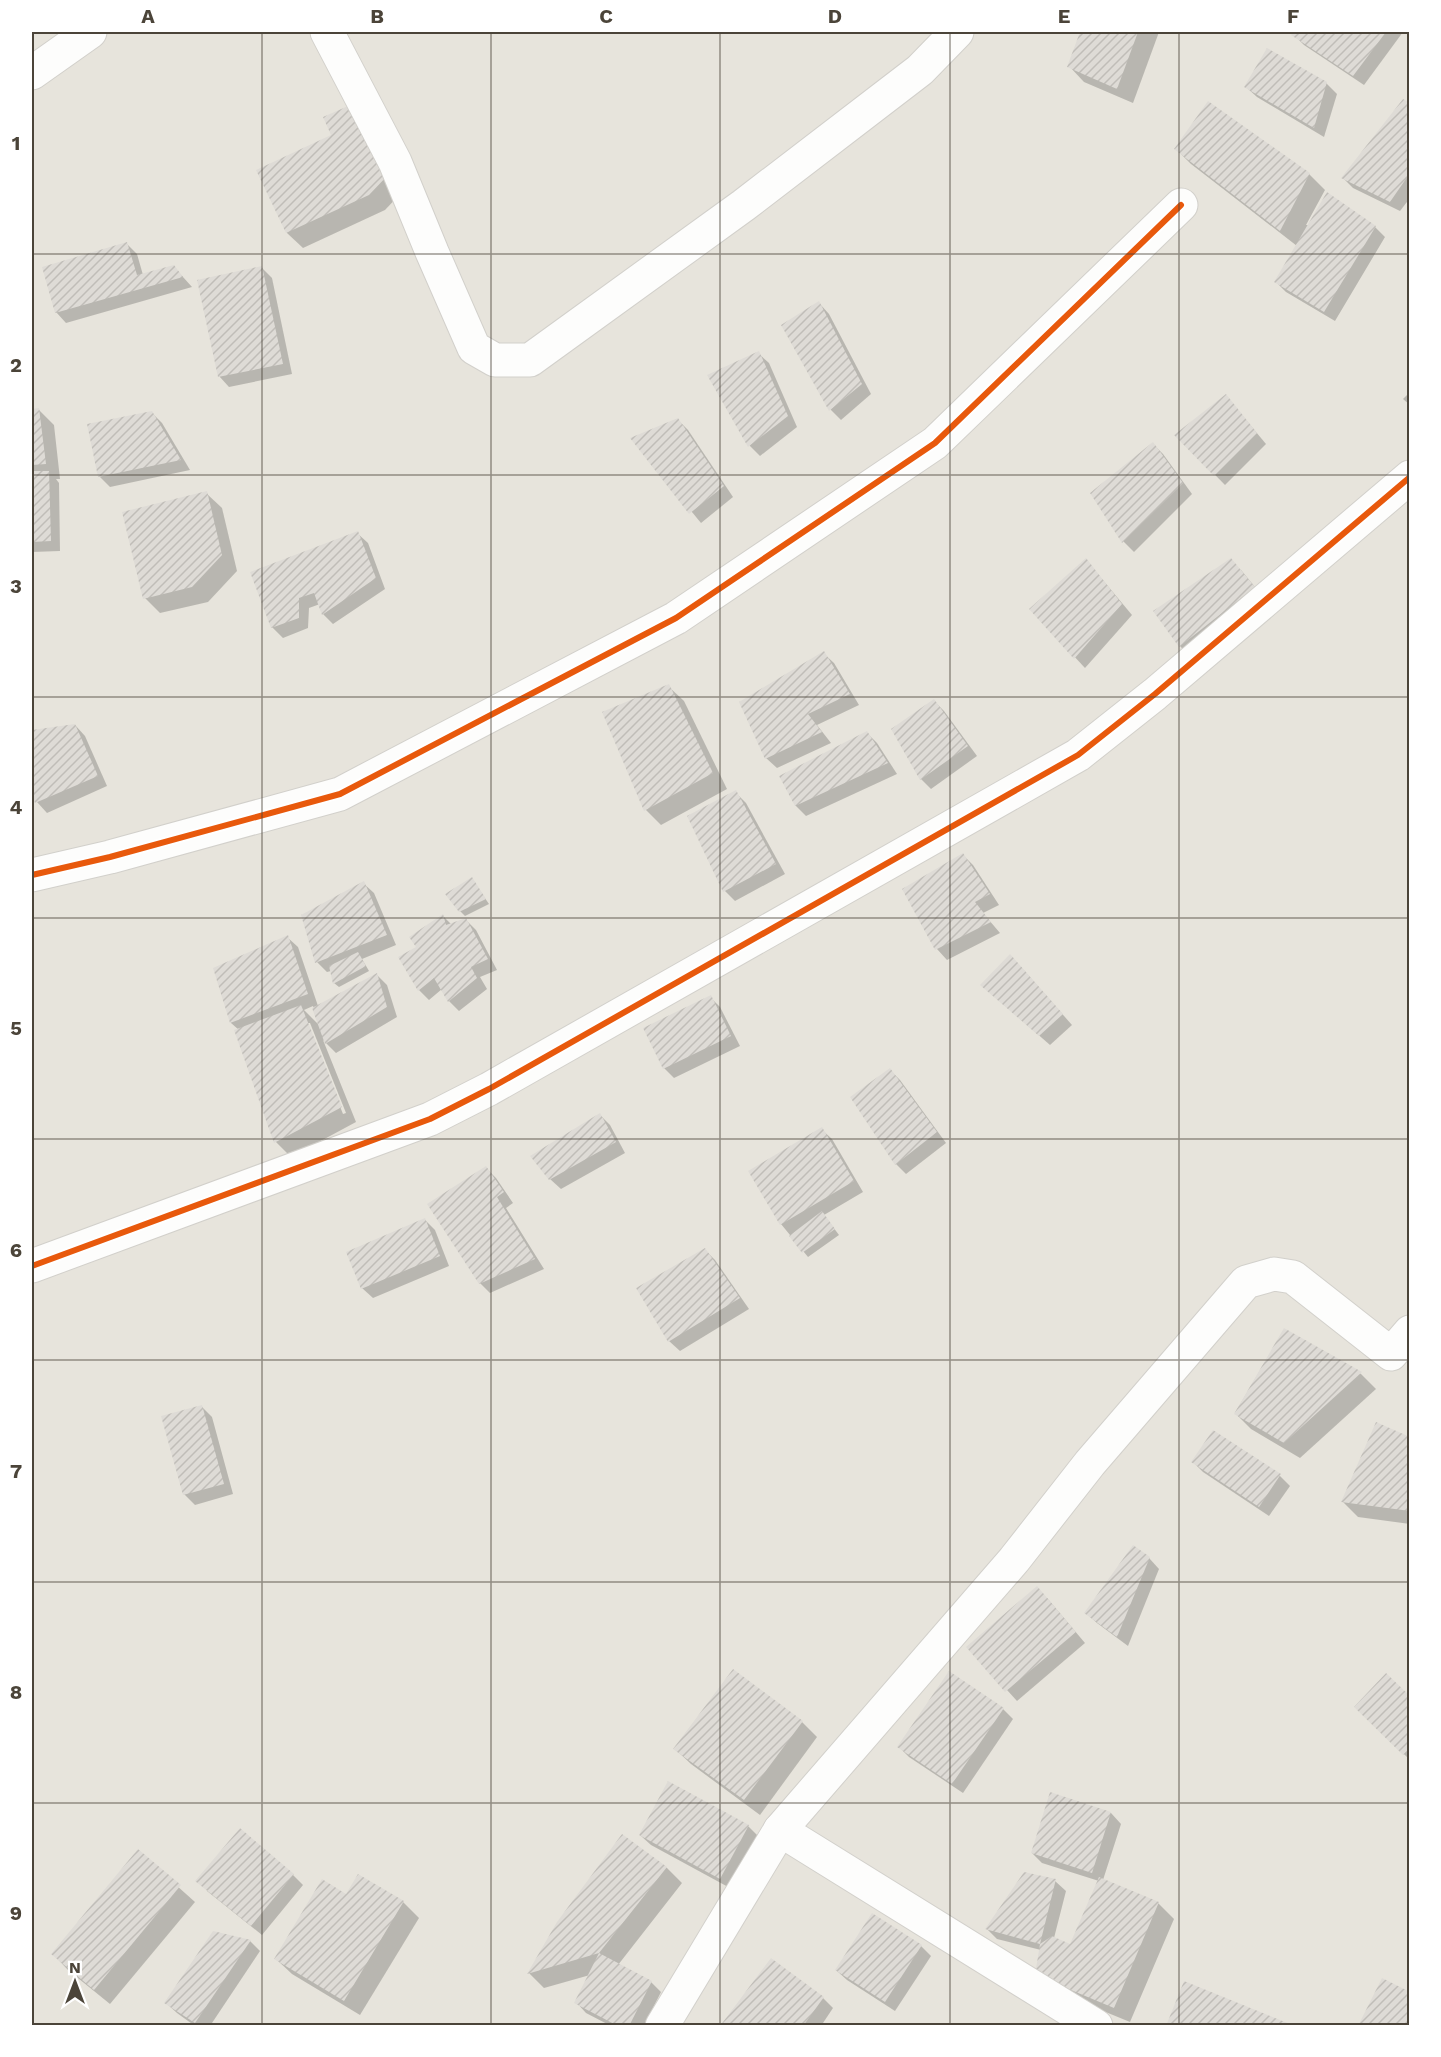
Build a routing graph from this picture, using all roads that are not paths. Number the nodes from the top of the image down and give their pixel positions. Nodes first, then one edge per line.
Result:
1 (90, 32) edge
2 (327, 32) edge
3 (957, 32) edge
4 (32, 73) edge
5 (1181, 205) dead end
6 (1410, 477) edge
7 (32, 875) edge
8 (32, 1266) edge
9 (1403, 1351) edge
10 (780, 1830) junction
11 (662, 2025) edge
12 (1096, 2025) edge

1 - 4 street
2 - 3 street
5 - 7 street
6 - 8 street
9 - 10 street
10 - 11 street
10 - 12 street

